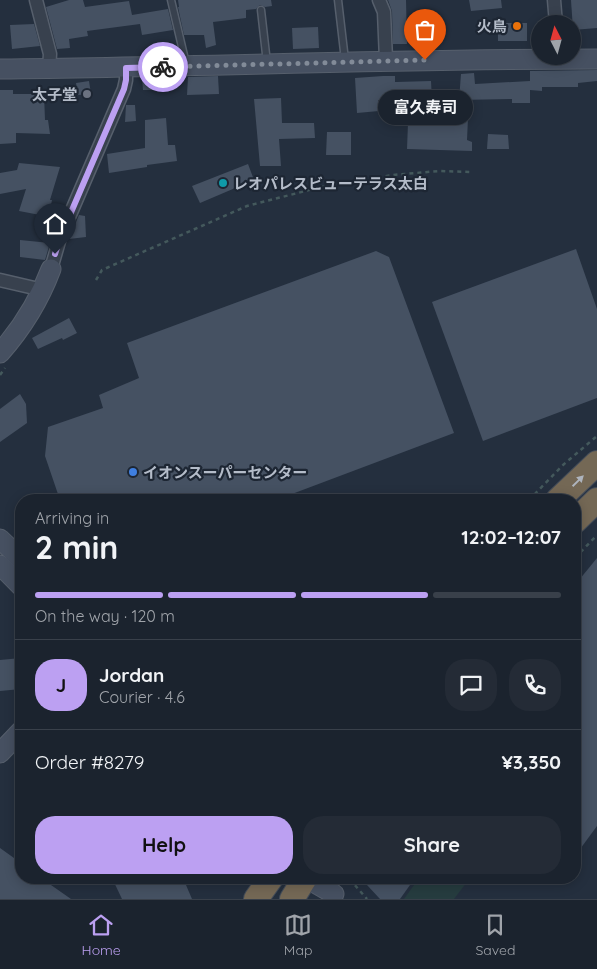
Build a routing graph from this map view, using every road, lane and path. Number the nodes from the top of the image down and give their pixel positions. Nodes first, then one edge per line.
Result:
1 (36, 0) edge
2 (171, 0) edge
3 (338, 0) edge
4 (379, 0) edge
5 (554, 0) edge
6 (262, 10) dead end
7 (555, 15) edge
8 (531, 58) edge
9 (581, 59) edge
10 (597, 59) edge
11 (386, 60) junction
12 (345, 62) junction
13 (267, 64) junction
14 (186, 66) junction
15 (126, 68) junction
16 (0, 69) edge
17 (49, 69) junction
18 (472, 172) dead end
19 (51, 269) joint
20 (0, 280) edge
21 (96, 280) dead end
22 (43, 290) junction
23 (0, 353) edge
24 (597, 436) edge
25 (597, 463) edge
26 (535, 494) edge
27 (564, 494) edge
28 (597, 500) edge
29 (581, 515) edge
30 (597, 536) edge
31 (0, 539) edge
32 (581, 552) edge
33 (15, 553) edge
34 (0, 565) edge
35 (15, 580) edge
36 (15, 737) edge
37 (0, 752) edge
38 (267, 884) edge
39 (301, 884) edge
40 (315, 884) edge
41 (327, 884) edge
42 (354, 884) edge
43 (336, 896) edge
44 (256, 899) edge
45 (292, 899) edge
46 (367, 899) edge

1 - 17 street
2 - 14 lane
3 - 12 lane
4 - 11 street
5 - 7 street
6 - 13 lane
8 - 11 street
9 - 10 street
11 - 12 street
12 - 13 street
13 - 14 street
14 - 15 street
15 - 17 street
15 - 19 street
16 - 17 street
18 - 21 path
19 - 22 street
20 - 22 street
22 - 23 street
24 - 26 path
27 -> 25 highway
28 - 29 highway
30 - 32 path
31 - 33 street
34 - 35 street
36 - 37 street
38 - 44 highway
39 - 45 highway
40 - 43 street
41 - 43 street
42 - 46 path

